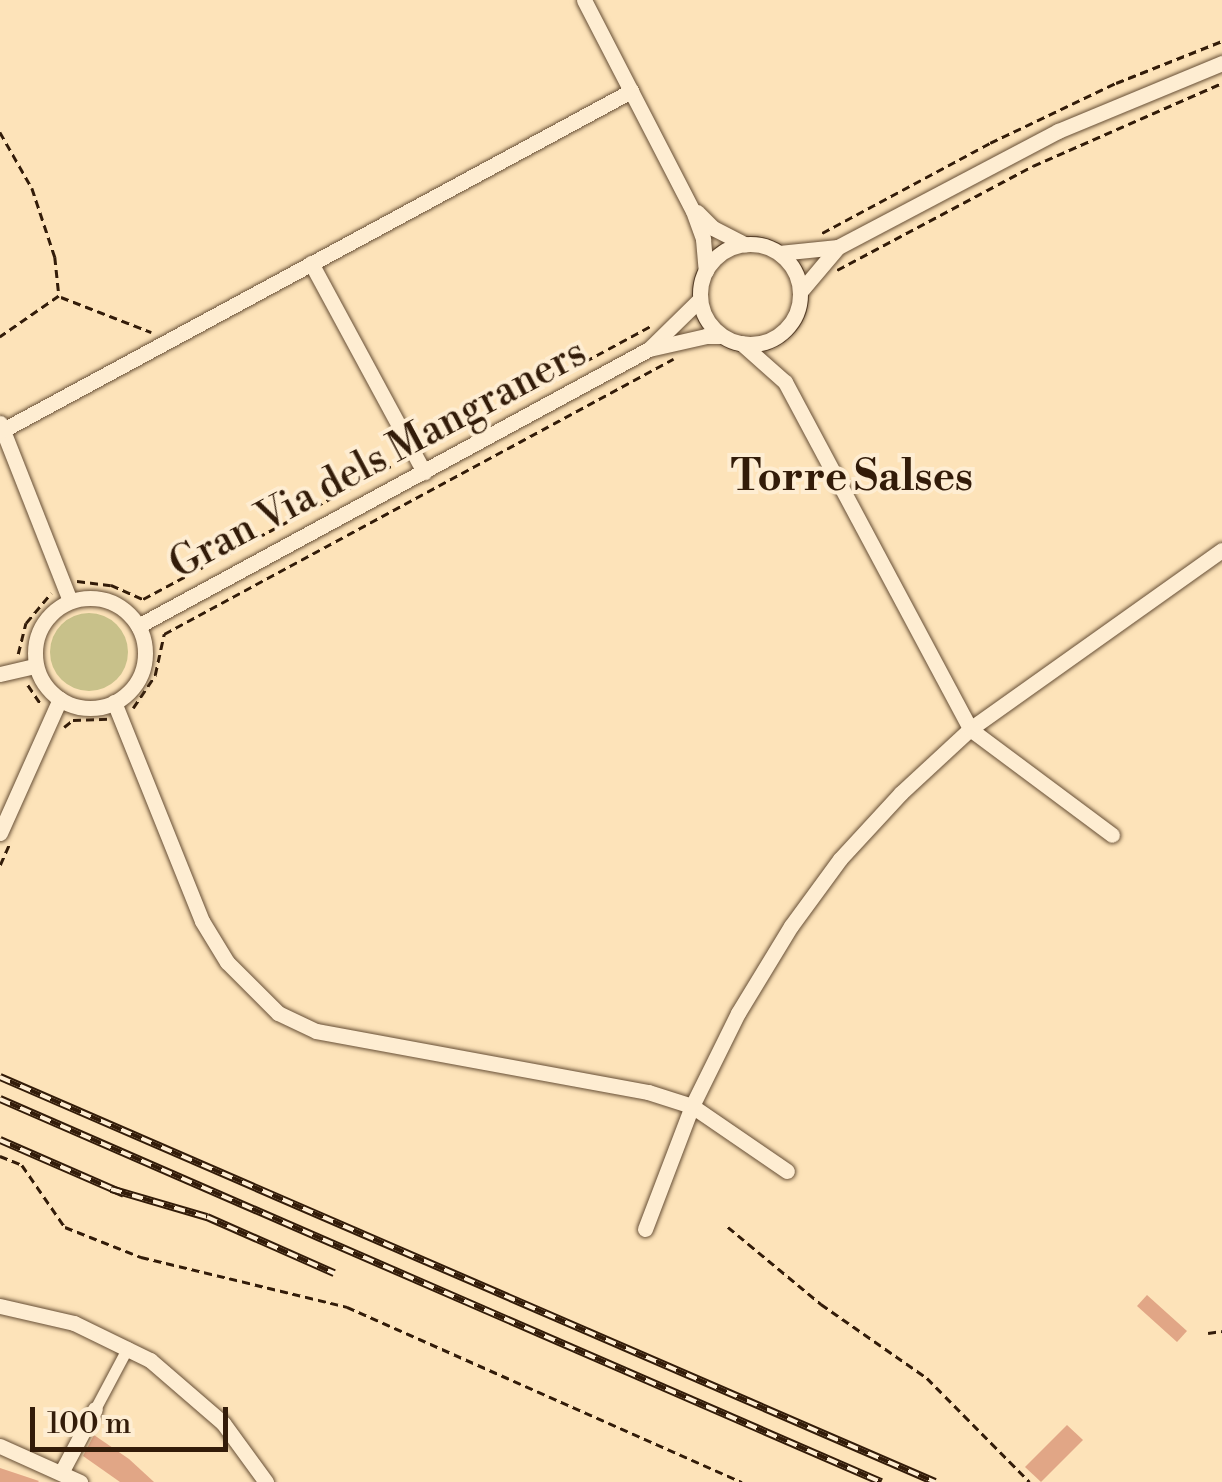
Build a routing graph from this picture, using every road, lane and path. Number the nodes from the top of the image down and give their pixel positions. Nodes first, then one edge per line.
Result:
1 (584, 0) edge
2 (1222, 42) edge
3 (1222, 63) edge
4 (1222, 83) edge
5 (631, 90) junction
6 (0, 132) edge
7 (688, 200) junction
8 (819, 235) dead end
9 (739, 242) junction
10 (838, 247) junction
11 (783, 248) junction
12 (311, 263) junction
13 (705, 264) junction
14 (833, 272) dead end
15 (808, 292) junction
16 (59, 296) junction
17 (693, 298) junction
18 (664, 319) dead end
19 (0, 337) edge
20 (715, 341) junction
21 (741, 343) junction
22 (160, 346) junction
23 (649, 350) junction
24 (754, 354) junction
25 (678, 357) dead end
26 (2, 426) edge
27 (414, 454) junction
28 (424, 472) junction
29 (1222, 550) edge
30 (70, 575) dead end
31 (55, 587) dead end
32 (70, 601) junction
33 (138, 626) junction
34 (14, 660) dead end
35 (36, 666) junction
36 (0, 674) edge
37 (22, 679) dead end
38 (60, 699) junction
39 (114, 702) junction
40 (40, 712) dead end
41 (132, 714) dead end
42 (114, 721) dead end
43 (970, 729) junction
44 (62, 730) dead end
45 (8, 833) edge
46 (1112, 835) dead end
47 (0, 865) edge
48 (692, 1106) junction
49 (0, 1156) edge
50 (787, 1171) dead end
51 (728, 1227) dead end
52 (645, 1229) dead end
53 (0, 1306) edge
54 (1222, 1331) edge
55 (1208, 1334) dead end
56 (128, 1347) junction
57 (95, 1409) joint
58 (0, 1446) edge
59 (59, 1476) edge
60 (80, 1482) edge
61 (266, 1482) edge
62 (742, 1482) edge
63 (1030, 1482) edge

1 - 5 street
2 - 8 path
3 - 10 street
4 - 14 path
5 - 7 street
5 - 12 street
6 - 16 path
7 - 9 street
7 - 13 street
9 - 11 street
9 - 11 path
9 - 13 street
9 - 13 path
10 - 11 street
10 - 15 street
11 - 15 path
11 - 15 street
12 - 22 street
12 - 27 street
13 - 17 street
13 - 17 path
15 - 21 street
15 - 24 path
16 - 19 path
16 - 22 path
17 - 20 path
17 - 20 street
17 - 23 street, Gran Via dels Mangraners
18 - 27 path
20 - 21 street
20 - 23 street, Gran Via dels Mangraners
20 - 24 path
21 - 24 street
22 - 26 street
23 - 28 street, Gran Via dels Mangraners
24 - 43 street
25 - 41 path
26 - 32 street
27 - 28 street
27 - 30 path
28 - 33 street, Gran Via dels Mangraners
29 - 43 street
31 - 34 path
32 - 33 street
32 - 35 street
33 - 39 street
35 - 36 street
35 - 38 street
37 - 40 path
38 - 39 street
38 - 45 street
39 - 48 street
42 - 44 path
43 - 46 street
43 - 48 street
45 - 47 path
48 - 50 street
48 - 52 street
49 - 62 path
51 - 63 path
53 - 56 street
54 - 55 path
56 - 57 street
56 - 61 street
57 - 59 street
58 - 59 street
59 - 60 street

